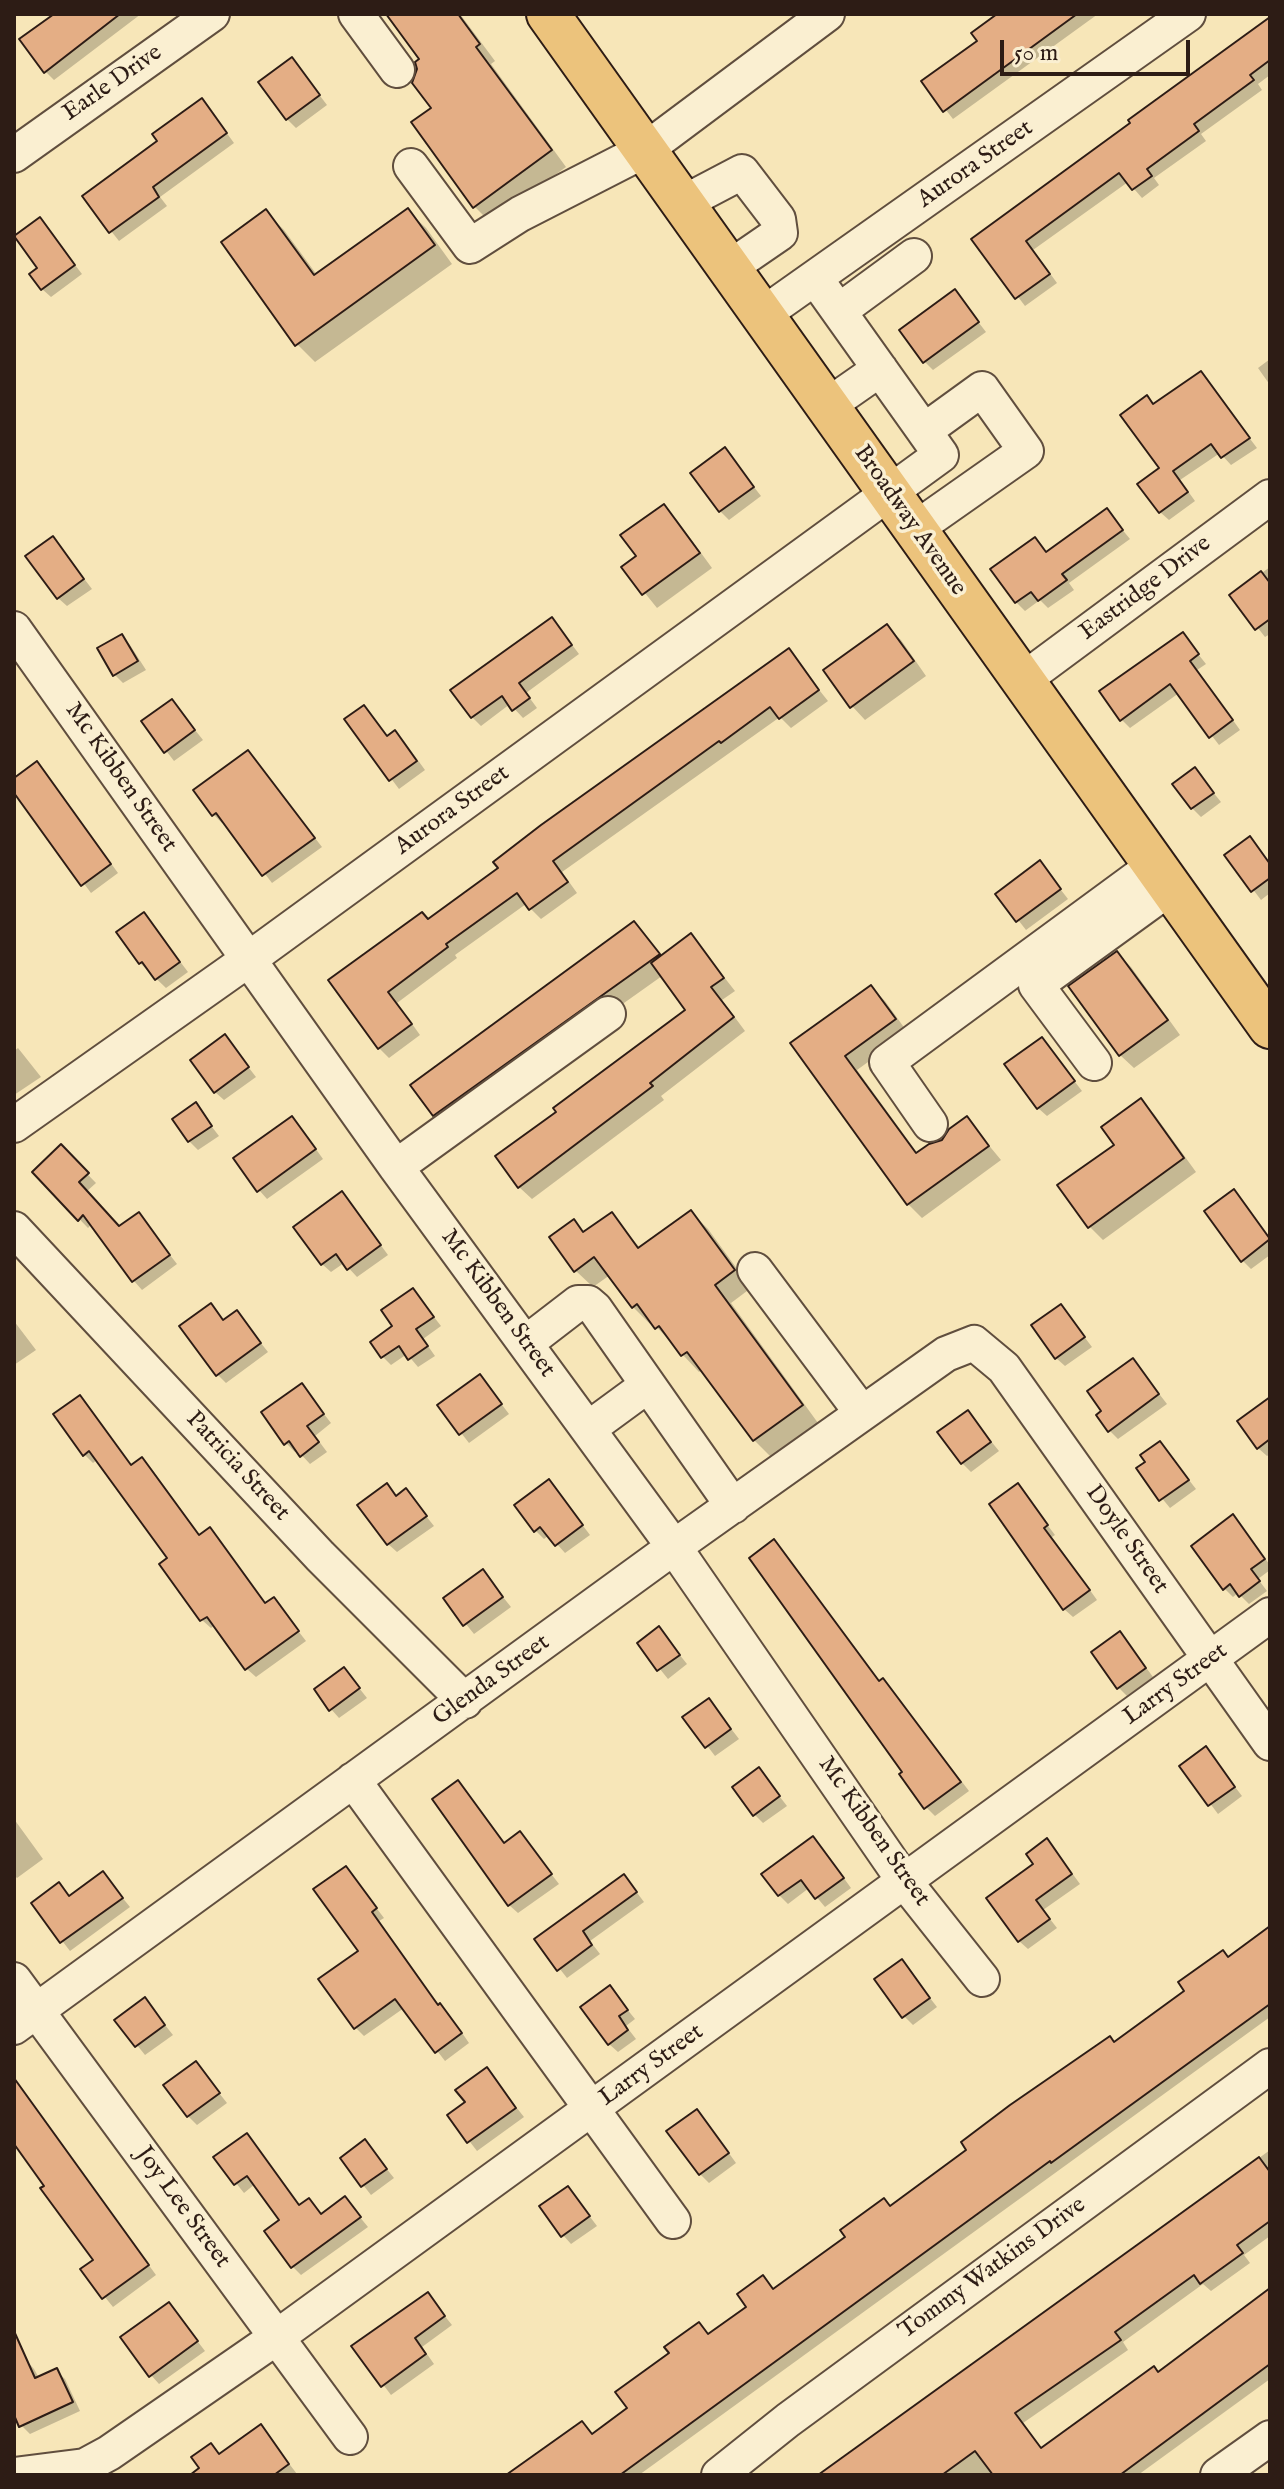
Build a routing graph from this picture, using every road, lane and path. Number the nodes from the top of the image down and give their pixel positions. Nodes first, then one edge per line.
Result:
1 (212, 14) edge
2 (356, 14) edge
3 (827, 14) edge
4 (1188, 14) edge
5 (562, 19) edge
6 (397, 70) dead end
7 (645, 150) junction
8 (14, 155) edge
9 (411, 166) dead end
10 (683, 203) junction
11 (914, 256) dead end
12 (729, 268) junction
13 (815, 278) junction
14 (839, 311) junction
15 (762, 315) junction
16 (880, 369) junction
17 (827, 406) junction
18 (932, 443) junction
19 (967, 492) junction
20 (890, 494) junction
21 (1270, 497) edge
22 (915, 529) junction
23 (14, 629) edge
24 (1023, 680) junction
25 (1163, 876) junction
26 (249, 959) junction
27 (608, 1014) dead end
28 (1270, 1027) edge
29 (1094, 1063) dead end
30 (930, 1124) dead end
31 (14, 1125) edge
32 (396, 1167) junction
33 (14, 1229) edge
34 (755, 1270) dead end
35 (526, 1343) junction
36 (974, 1343) joint
37 (648, 1385) junction
38 (862, 1413) junction
39 (588, 1429) junction
40 (733, 1506) junction
41 (674, 1547) junction
42 (1270, 1615) edge
43 (1211, 1660) junction
44 (465, 1701) junction
45 (1270, 1743) edge
46 (353, 1780) junction
47 (905, 1882) junction
48 (982, 1979) dead end
49 (14, 1980) edge
50 (25, 2019) edge
51 (1270, 2066) edge
52 (592, 2109) junction
53 (673, 2221) dead end
54 (277, 2337) junction
55 (350, 2437) dead end
56 (1270, 2438) edge
57 (14, 2475) edge
58 (719, 2475) edge
59 (1218, 2475) edge

1 - 8 street, Earle Drive
2 - 6 street
3 - 7 street
4 - 13 street, Aurora Street
5 - 7 main road, Broadway Avenue
7 - 9 street
7 - 10 main road, Broadway Avenue
10 - 12 main road, Broadway Avenue
10 - 12 street
11 - 14 street
12 - 15 main road, Broadway Avenue
13 - 14 street
13 - 15 street, Aurora Street
14 - 16 street
15 - 17 main road, Broadway Avenue
16 - 17 street
16 - 18 street
17 - 20 main road, Broadway Avenue
18 - 19 street
18 - 19 street, Aurora Street
18 - 20 street, Aurora Street
19 - 22 street
20 - 22 main road, Broadway Avenue
20 - 26 street, Aurora Street
21 - 24 street, Eastridge Drive
22 - 24 main road, Broadway Avenue
23 - 26 street, Mc Kibben Street
24 - 25 main road, Broadway Avenue
25 - 28 main road, Broadway Avenue
25 - 29 street
25 - 30 street
26 - 31 street, Aurora Street
26 - 32 street, Mc Kibben Street
27 - 32 street
32 - 35 street, Mc Kibben Street
33 - 44 street, Patricia Street
34 - 38 street
35 - 37 street
35 - 39 street, Mc Kibben Street
36 - 38 street, Glenda Street
36 - 43 street, Doyle Street
37 - 39 street
37 - 40 street
38 - 40 street, Glenda Street
39 - 41 street, Mc Kibben Street
40 - 41 street, Glenda Street
41 - 44 street, Glenda Street
41 - 47 street, Mc Kibben Street
42 - 43 street, Larry Street
43 - 45 street, Doyle Street
43 - 47 street, Larry Street
44 - 46 street, Glenda Street
46 - 50 street, Glenda Street
46 - 52 street
47 - 48 street, Mc Kibben Street
47 - 52 street, Larry Street
49 - 50 street, Joy Lee Street
50 - 54 street, Joy Lee Street
51 - 58 street, Tommy Watkins Drive
52 - 53 street
52 - 54 street, Larry Street
54 - 55 street, Joy Lee Street
54 - 57 street, Larry Street
56 - 59 street

